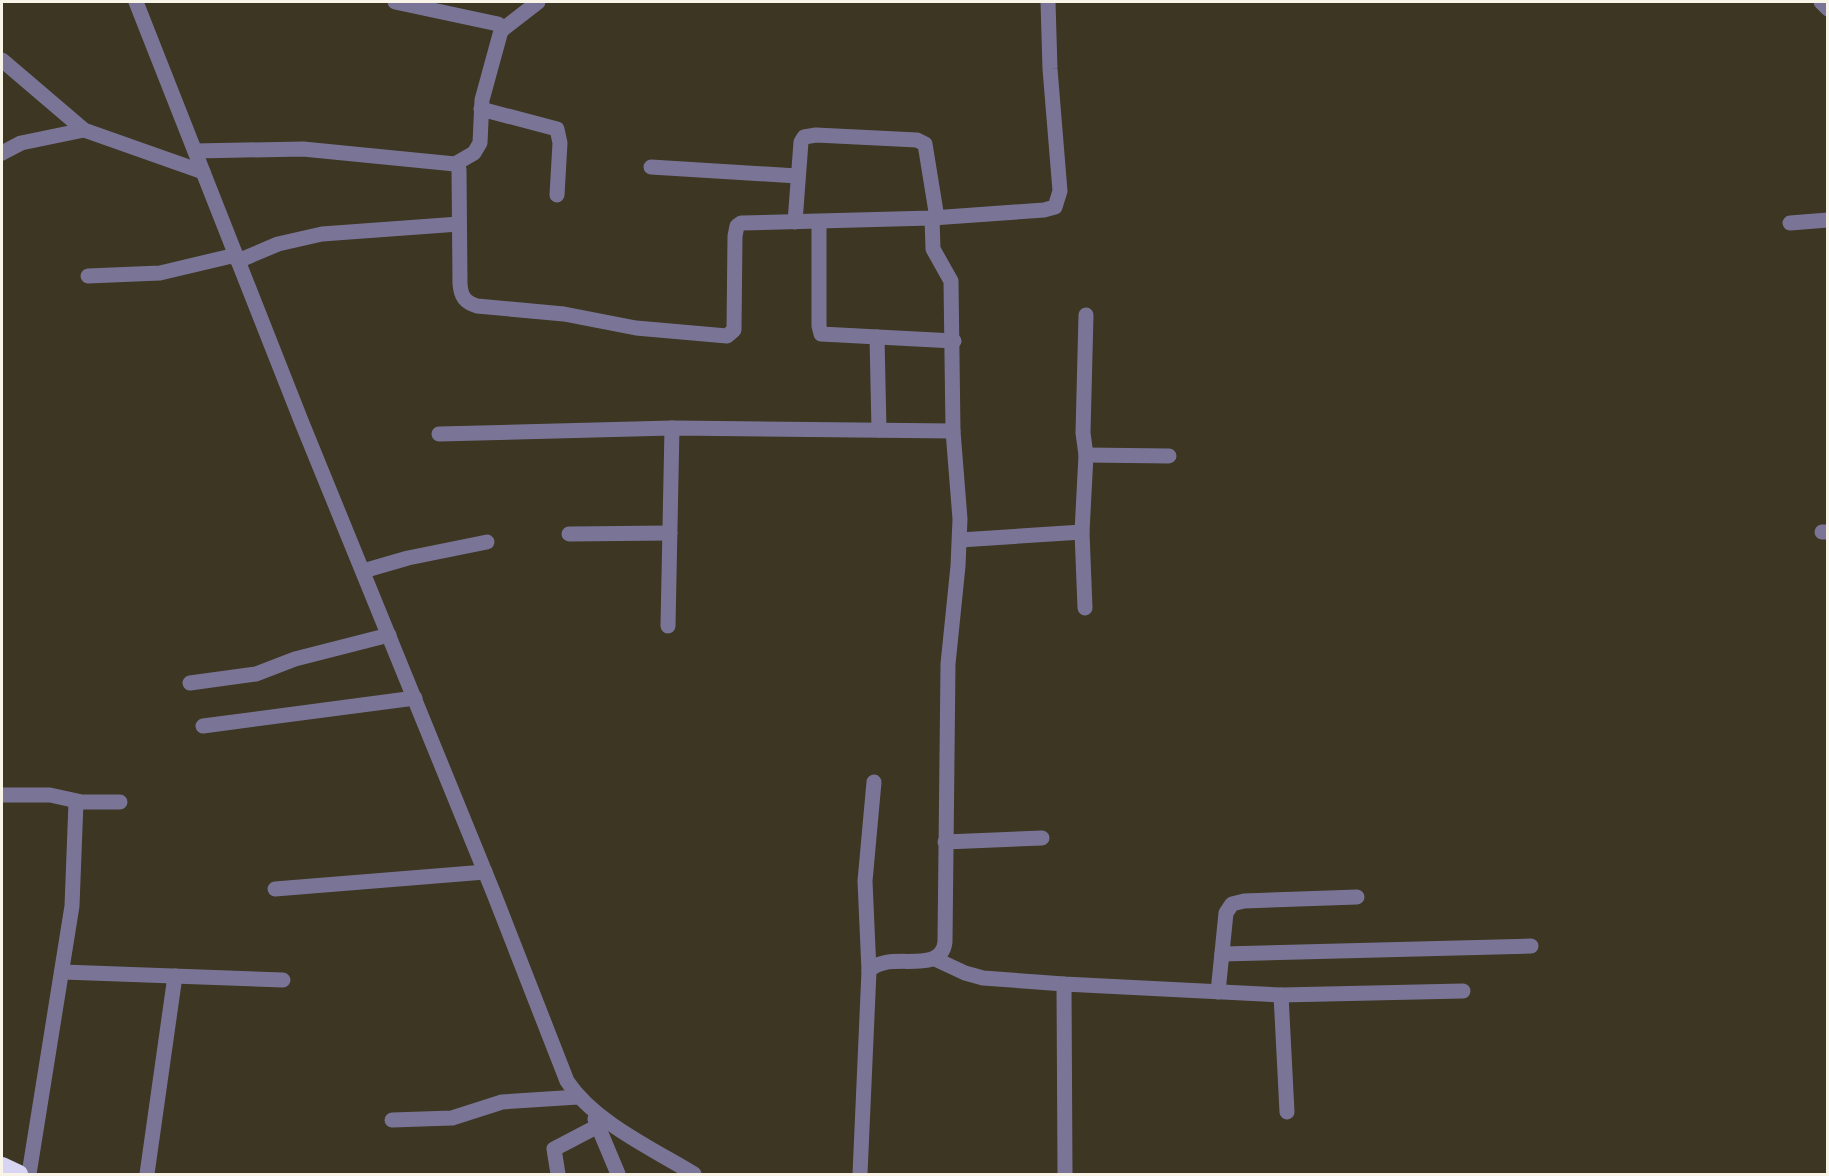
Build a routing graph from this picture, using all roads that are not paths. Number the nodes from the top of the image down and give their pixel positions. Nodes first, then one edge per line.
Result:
1 (136, 2) edge
2 (395, 2) edge
3 (538, 2) edge
4 (1048, 2) edge
5 (1821, 2) edge
6 (1827, 9) edge
7 (502, 30) junction
8 (2, 60) edge
9 (481, 109) junction
10 (84, 130) junction
11 (195, 151) junction
12 (2, 153) edge
13 (455, 164) junction
14 (651, 167) dead end
15 (203, 172) junction
16 (797, 176) junction
17 (557, 195) dead end
18 (934, 218) junction
19 (1827, 220) edge
20 (795, 222) junction
21 (819, 222) junction
22 (1790, 223) dead end
23 (459, 224) junction
24 (237, 258) junction
25 (88, 276) dead end
26 (1086, 315) dead end
27 (877, 337) junction
28 (954, 341) junction
29 (672, 428) junction
30 (879, 430) junction
31 (953, 431) junction
32 (440, 435) dead end
33 (1086, 455) junction
34 (1169, 456) dead end
35 (1082, 532) junction
36 (670, 533) junction
37 (569, 534) dead end
38 (960, 540) junction
39 (487, 542) dead end
40 (363, 571) junction
41 (1085, 608) dead end
42 (668, 626) dead end
43 (389, 635) junction
44 (190, 683) dead end
45 (415, 698) junction
46 (203, 726) dead end
47 (874, 782) dead end
48 (2, 795) edge
49 (76, 802) junction
50 (120, 802) dead end
51 (1042, 838) dead end
52 (945, 842) junction
53 (485, 872) junction
54 (275, 889) dead end
55 (1357, 897) dead end
56 (1531, 946) dead end
57 (1222, 954) junction
58 (935, 959) junction
59 (869, 971) junction
60 (63, 972) junction
61 (175, 976) junction
62 (283, 980) dead end
63 (1064, 984) junction
64 (1462, 991) dead end
65 (1218, 992) junction
66 (1281, 995) junction
67 (578, 1097) junction
68 (590, 1108) junction
69 (1287, 1112) dead end
70 (392, 1120) dead end
71 (598, 1126) junction
72 (2, 1166) edge
73 (19, 1174) edge
74 (29, 1174) edge
75 (147, 1174) edge
76 (558, 1174) edge
77 (618, 1174) edge
78 (694, 1174) edge
79 (860, 1174) edge
80 (1065, 1174) edge

1 - 11 street
2 - 7 street
3 - 7 street
4 - 18 street
5 - 6 street
7 - 9 street
8 - 10 street
9 - 13 street
9 - 17 street
10 - 12 street
10 - 15 street
11 - 13 street
11 - 15 street
13 - 23 street
14 - 16 street
15 - 24 street
16 - 18 street
16 - 20 street
18 - 21 street
18 - 28 street
19 - 22 street
20 - 21 street
20 - 23 street
21 - 27 street
23 - 24 street
24 - 25 street
24 - 40 street
26 - 33 street
27 - 28 street
27 - 30 street
28 - 31 street
29 - 30 street
29 - 32 street
29 - 36 street
30 - 31 street
31 - 38 street
33 - 34 street
33 - 35 street
35 - 38 street
35 - 41 street
36 - 37 street
36 - 42 street
38 - 52 street
39 - 40 street
40 - 43 street
43 - 44 street
43 - 45 street
45 - 46 street
45 - 53 street
47 - 59 street
48 - 49 street
49 - 50 street
49 - 60 street
51 - 52 street
52 - 58 street
53 - 54 street
53 - 67 street
55 - 57 street
56 - 57 street
57 - 65 street
58 - 59 street
58 - 63 street
59 - 79 street
60 - 61 street
60 - 74 street
61 - 62 street
61 - 75 street
63 - 65 street
63 - 80 street
64 - 66 street
65 - 66 street
66 - 69 street
67 - 68 street
67 - 70 street
68 - 71 street
68 - 78 street
71 - 76 street
71 - 77 street
72 - 73 highway

